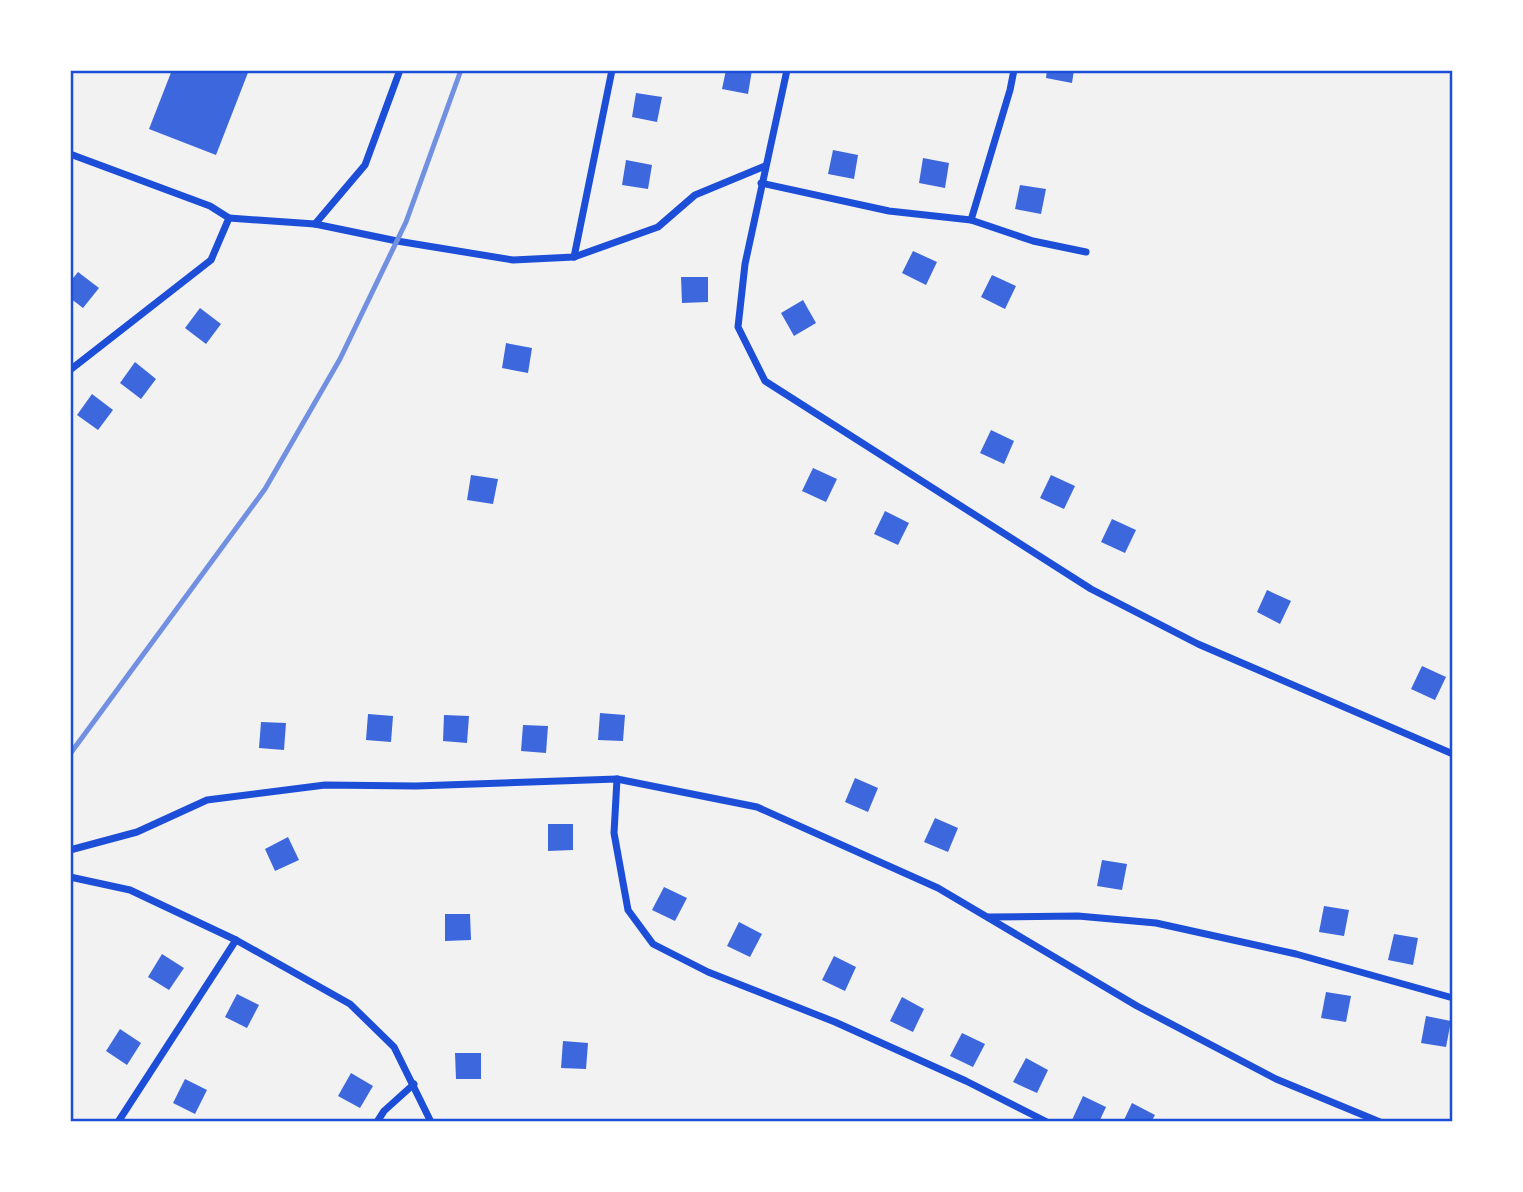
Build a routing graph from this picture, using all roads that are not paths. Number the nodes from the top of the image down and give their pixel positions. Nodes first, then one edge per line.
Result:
1 (400, 70) edge
2 (612, 70) edge
3 (787, 70) edge
4 (1014, 70) edge
5 (70, 154) edge
6 (765, 166) junction
7 (761, 183) junction
8 (229, 218) junction
9 (971, 220) junction
10 (315, 224) junction
11 (1086, 252) dead end
12 (574, 257) junction
13 (70, 370) edge
14 (1453, 754) edge
15 (617, 779) junction
16 (70, 850) edge
17 (70, 877) edge
18 (988, 918) junction
19 (236, 940) junction
20 (1453, 998) edge
21 (414, 1084) junction
22 (118, 1122) edge
23 (377, 1122) edge
24 (431, 1122) edge
25 (1047, 1122) edge
26 (1380, 1122) edge

1 - 10 street
2 - 12 street
3 - 6 street
4 - 9 street
5 - 8 street
6 - 7 street
6 - 12 street
7 - 9 street
7 - 14 street
8 - 10 street
8 - 13 street
9 - 11 street
10 - 12 street
15 - 16 street
15 - 18 street
15 - 25 street
17 - 19 street
18 - 20 street
18 - 26 street
19 - 21 street
19 - 22 street
21 - 23 street
21 - 24 street

